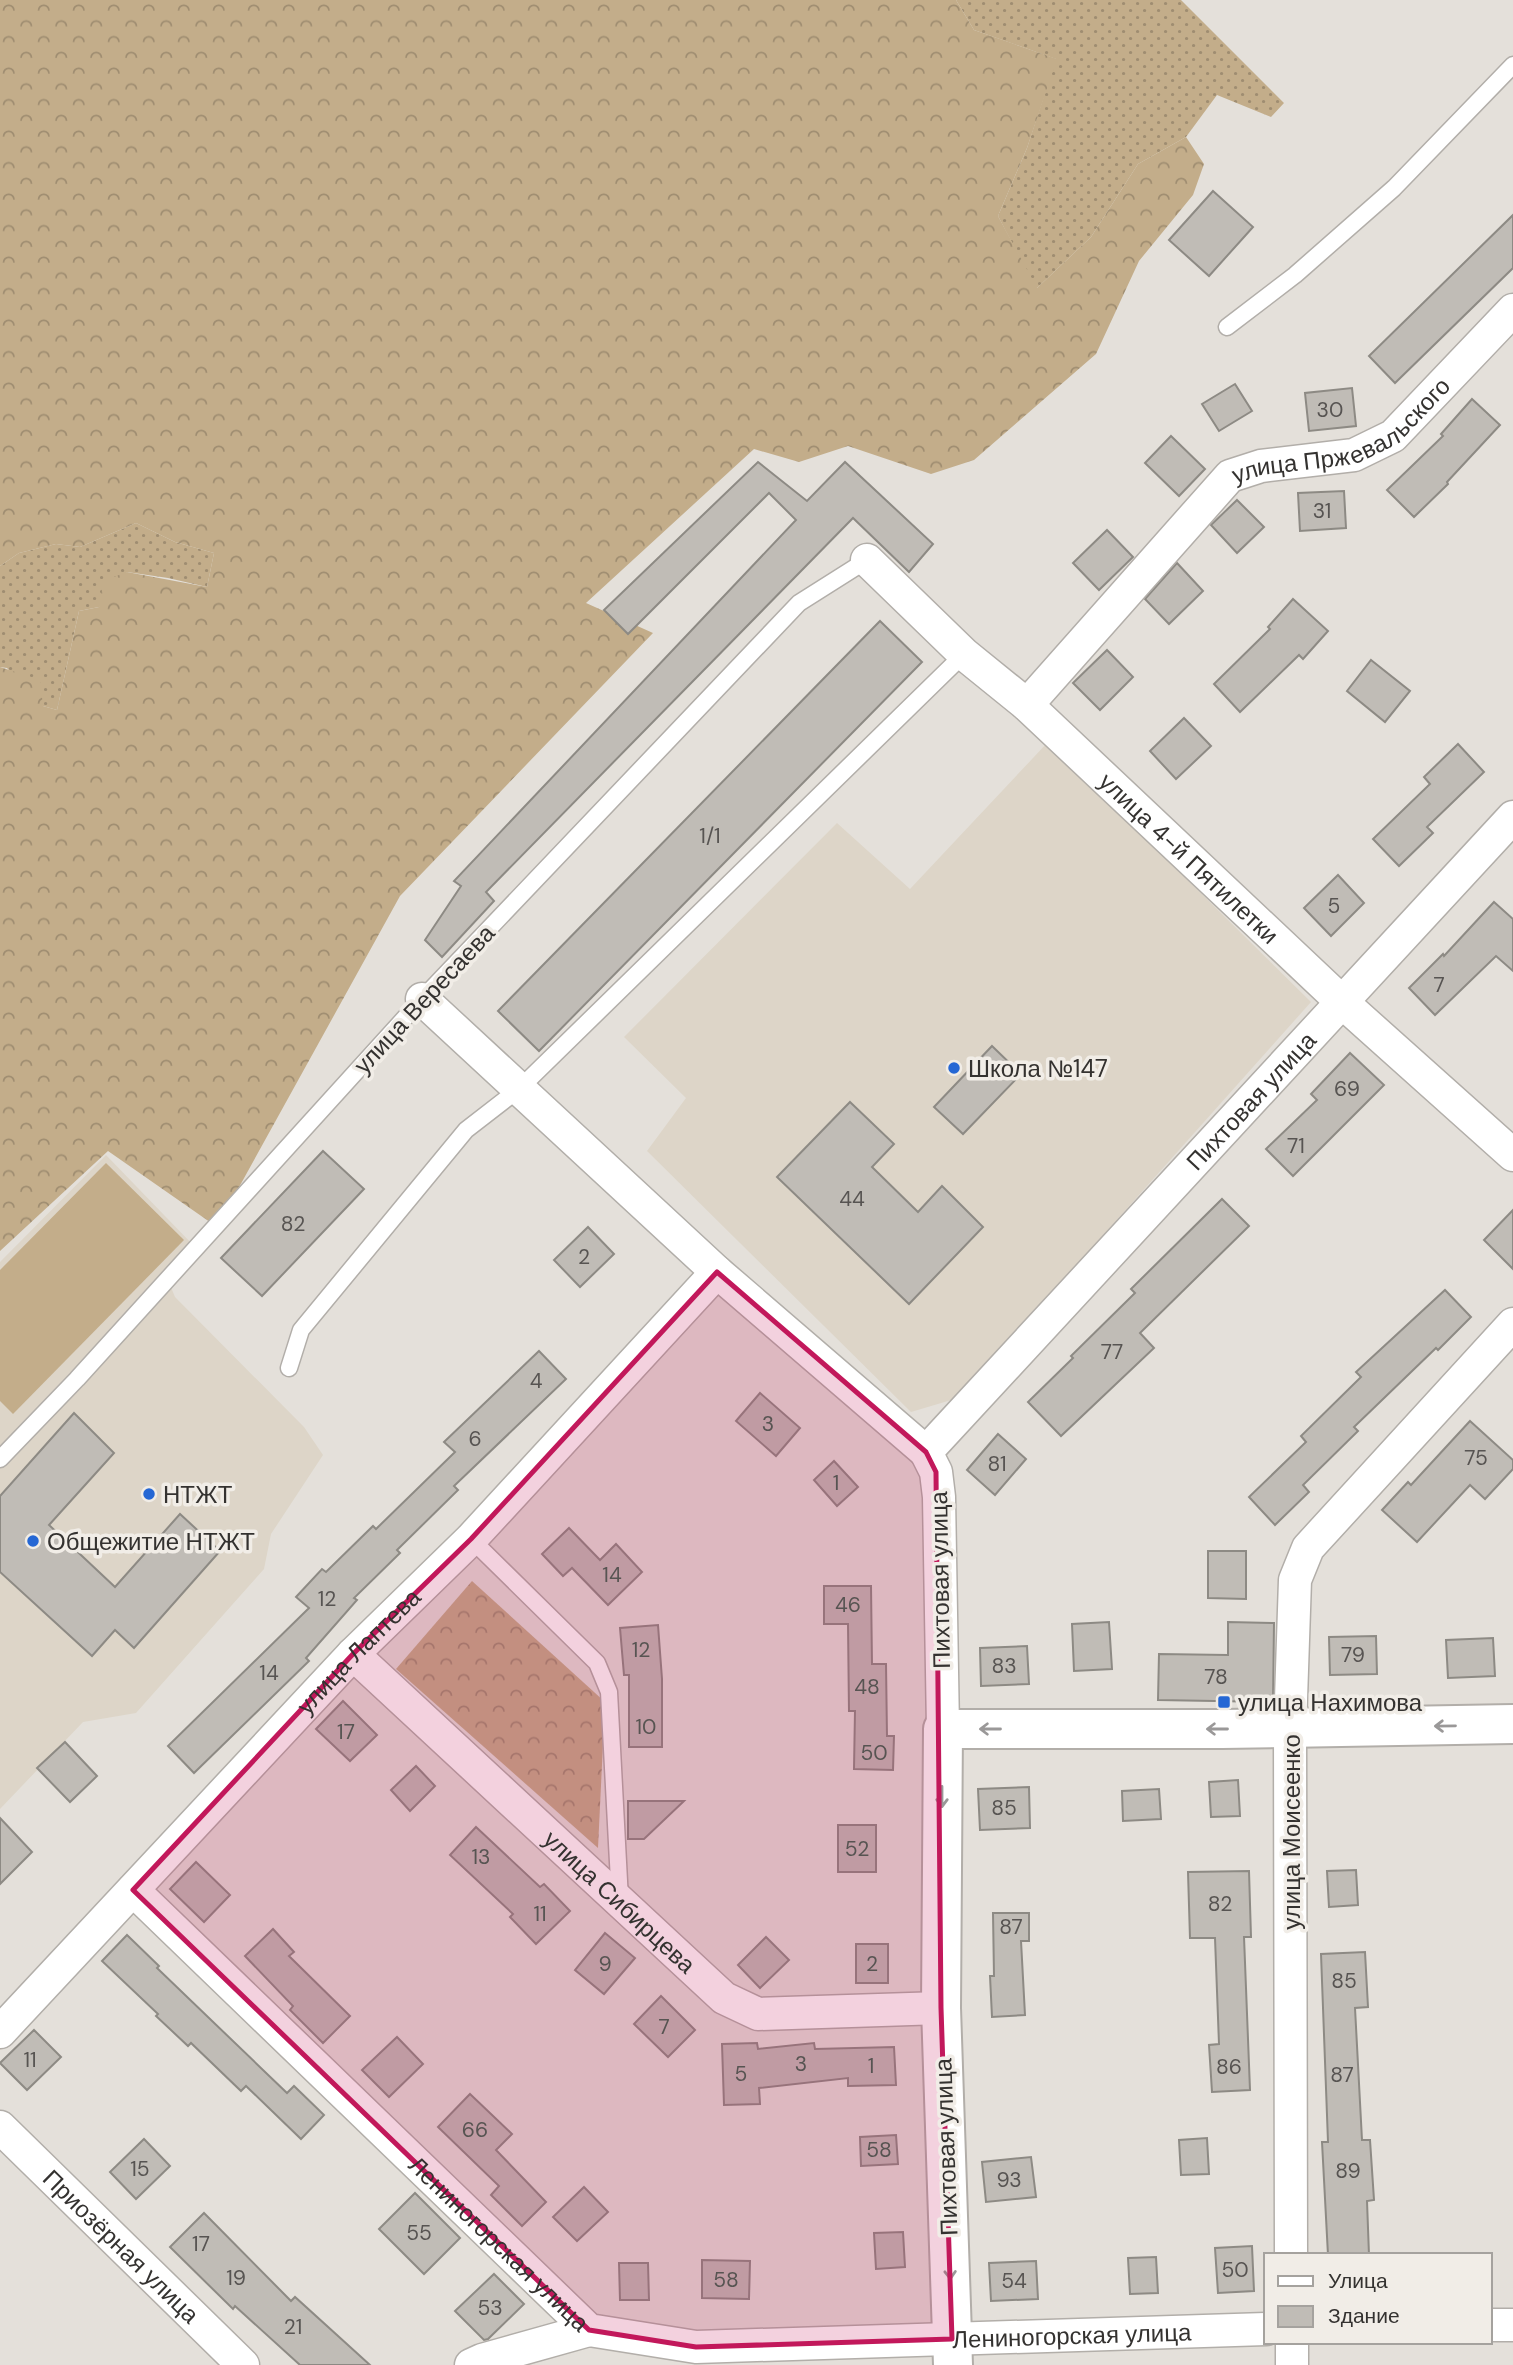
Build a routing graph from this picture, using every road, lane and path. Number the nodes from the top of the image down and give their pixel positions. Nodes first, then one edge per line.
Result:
1 (1513, 65) edge
2 (1513, 310) edge
3 (1227, 327) dead end
4 (867, 560) joint
5 (964, 654) junction
6 (1027, 705) junction
7 (1513, 817) edge
8 (422, 999) junction
9 (1342, 1002) junction
10 (519, 1089) junction
11 (1513, 1155) edge
12 (717, 1272) junction
13 (1513, 1324) edge
14 (289, 1367) dead end
15 (926, 1452) junction
16 (0, 1459) edge
17 (471, 1539) junction
18 (353, 1654) junction
19 (1513, 1724) edge
20 (943, 1729) junction
21 (1290, 1729) junction
22 (133, 1890) junction
23 (620, 1900) junction
24 (941, 2008) junction
25 (0, 2032) edge
26 (0, 2127) edge
27 (1291, 2253) edge
28 (1492, 2325) edge
29 (1513, 2325) edge
30 (1264, 2329) edge
31 (589, 2330) junction
32 (1292, 2344) edge
33 (952, 2352) edge
34 (696, 2356) edge
35 (243, 2365) edge
36 (471, 2365) edge
37 (1292, 2365) edge

1 - 3 lane
2 - 6 street, улица Пржевальского
4 - 5 street, улица 4-й Пятилетки
4 - 8 lane, улица Вересаева
5 - 6 street, улица 4-й Пятилетки
5 - 10 lane
6 - 9 street, улица 4-й Пятилетки
7 - 9 street, Пихтовая улица
8 - 10 street
8 - 16 lane, улица Вересаева
9 - 11 street, улица 4-й Пятилетки
9 - 15 street, Пихтовая улица
10 - 12 street
10 - 14 lane
12 - 15 street
12 - 17 street, улица Лаптева
13 - 21 street, улица Моисеенко
15 - 20 street, Пихтовая улица
17 - 18 street, улица Лаптева
17 - 23 lane
18 - 22 street, улица Лаптева
18 - 23 street, улица Сибирцева
19 -> 21 street
21 -> 20 street
20 -> 24 street, Пихтовая улица
21 - 27 street, улица Моисеенко
22 - 25 street, улица Лаптева
22 - 31 street, Лениногорская улица
23 - 24 street, улица Сибирцева
24 -> 33 street, Пихтовая улица
26 - 35 street, Приозёрная улица
28 - 29 street
30 - 33 street, Лениногорская улица
31 - 34 street, Лениногорская улица
31 - 36 street
32 - 37 street
33 - 34 street, Лениногорская улица

